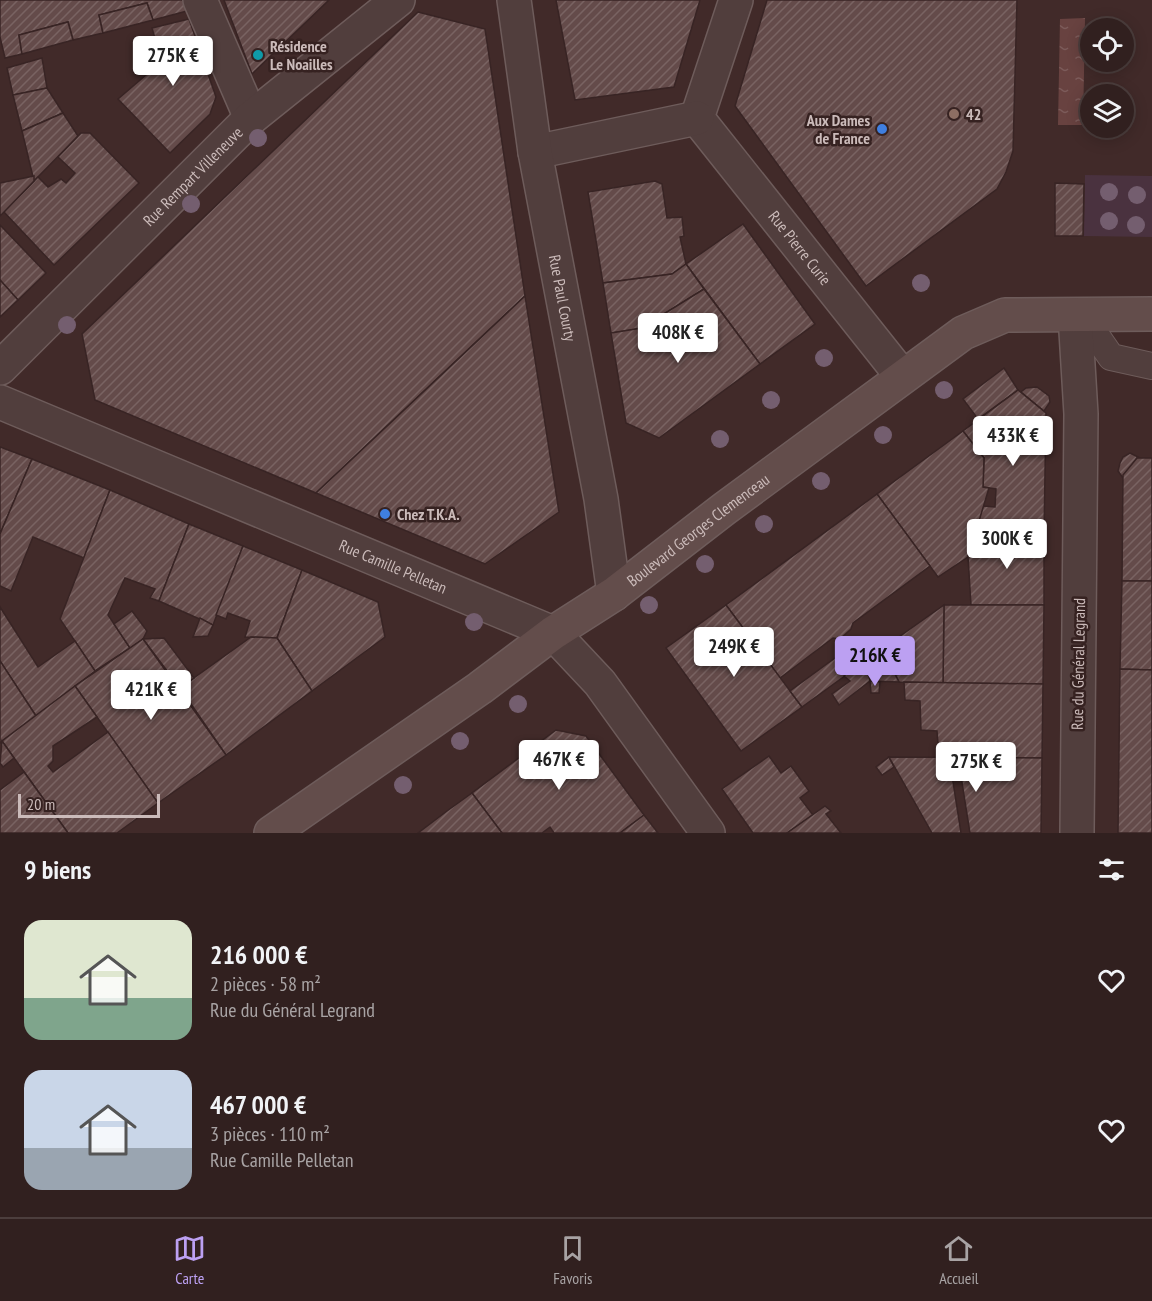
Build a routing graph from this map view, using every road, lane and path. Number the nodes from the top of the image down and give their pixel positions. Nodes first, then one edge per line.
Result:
1 (200, 0) edge
2 (398, 0) edge
3 (514, 0) edge
4 (736, 0) edge
5 (251, 118) junction
6 (697, 118) junction
7 (535, 152) junction
8 (1152, 314) edge
9 (1075, 315) junction
10 (1152, 366) edge
11 (0, 368) edge
12 (902, 376) junction
13 (0, 402) edge
14 (614, 594) junction
15 (553, 633) junction
16 (271, 833) edge
17 (708, 833) edge
18 (1077, 833) edge

1 - 5 street
2 - 5 street, Rue Rempart Villeneuve
3 - 7 street, Rue Paul Courty
4 - 6 street
5 - 11 street, Rue Rempart Villeneuve
6 - 7 street
6 - 12 street, Rue Pierre Curie
7 - 14 street, Rue Paul Courty
8 - 9 main road, Boulevard Georges Clemenceau
9 - 10 lane
9 - 12 main road, Boulevard Georges Clemenceau
9 - 18 street, Rue du Général Legrand
12 - 14 main road, Boulevard Georges Clemenceau
13 - 15 street, Rue Camille Pelletan
14 - 15 main road, Boulevard Georges Clemenceau
15 - 16 main road, Boulevard Georges Clemenceau
15 - 17 street, Rue Camille Pelletan

